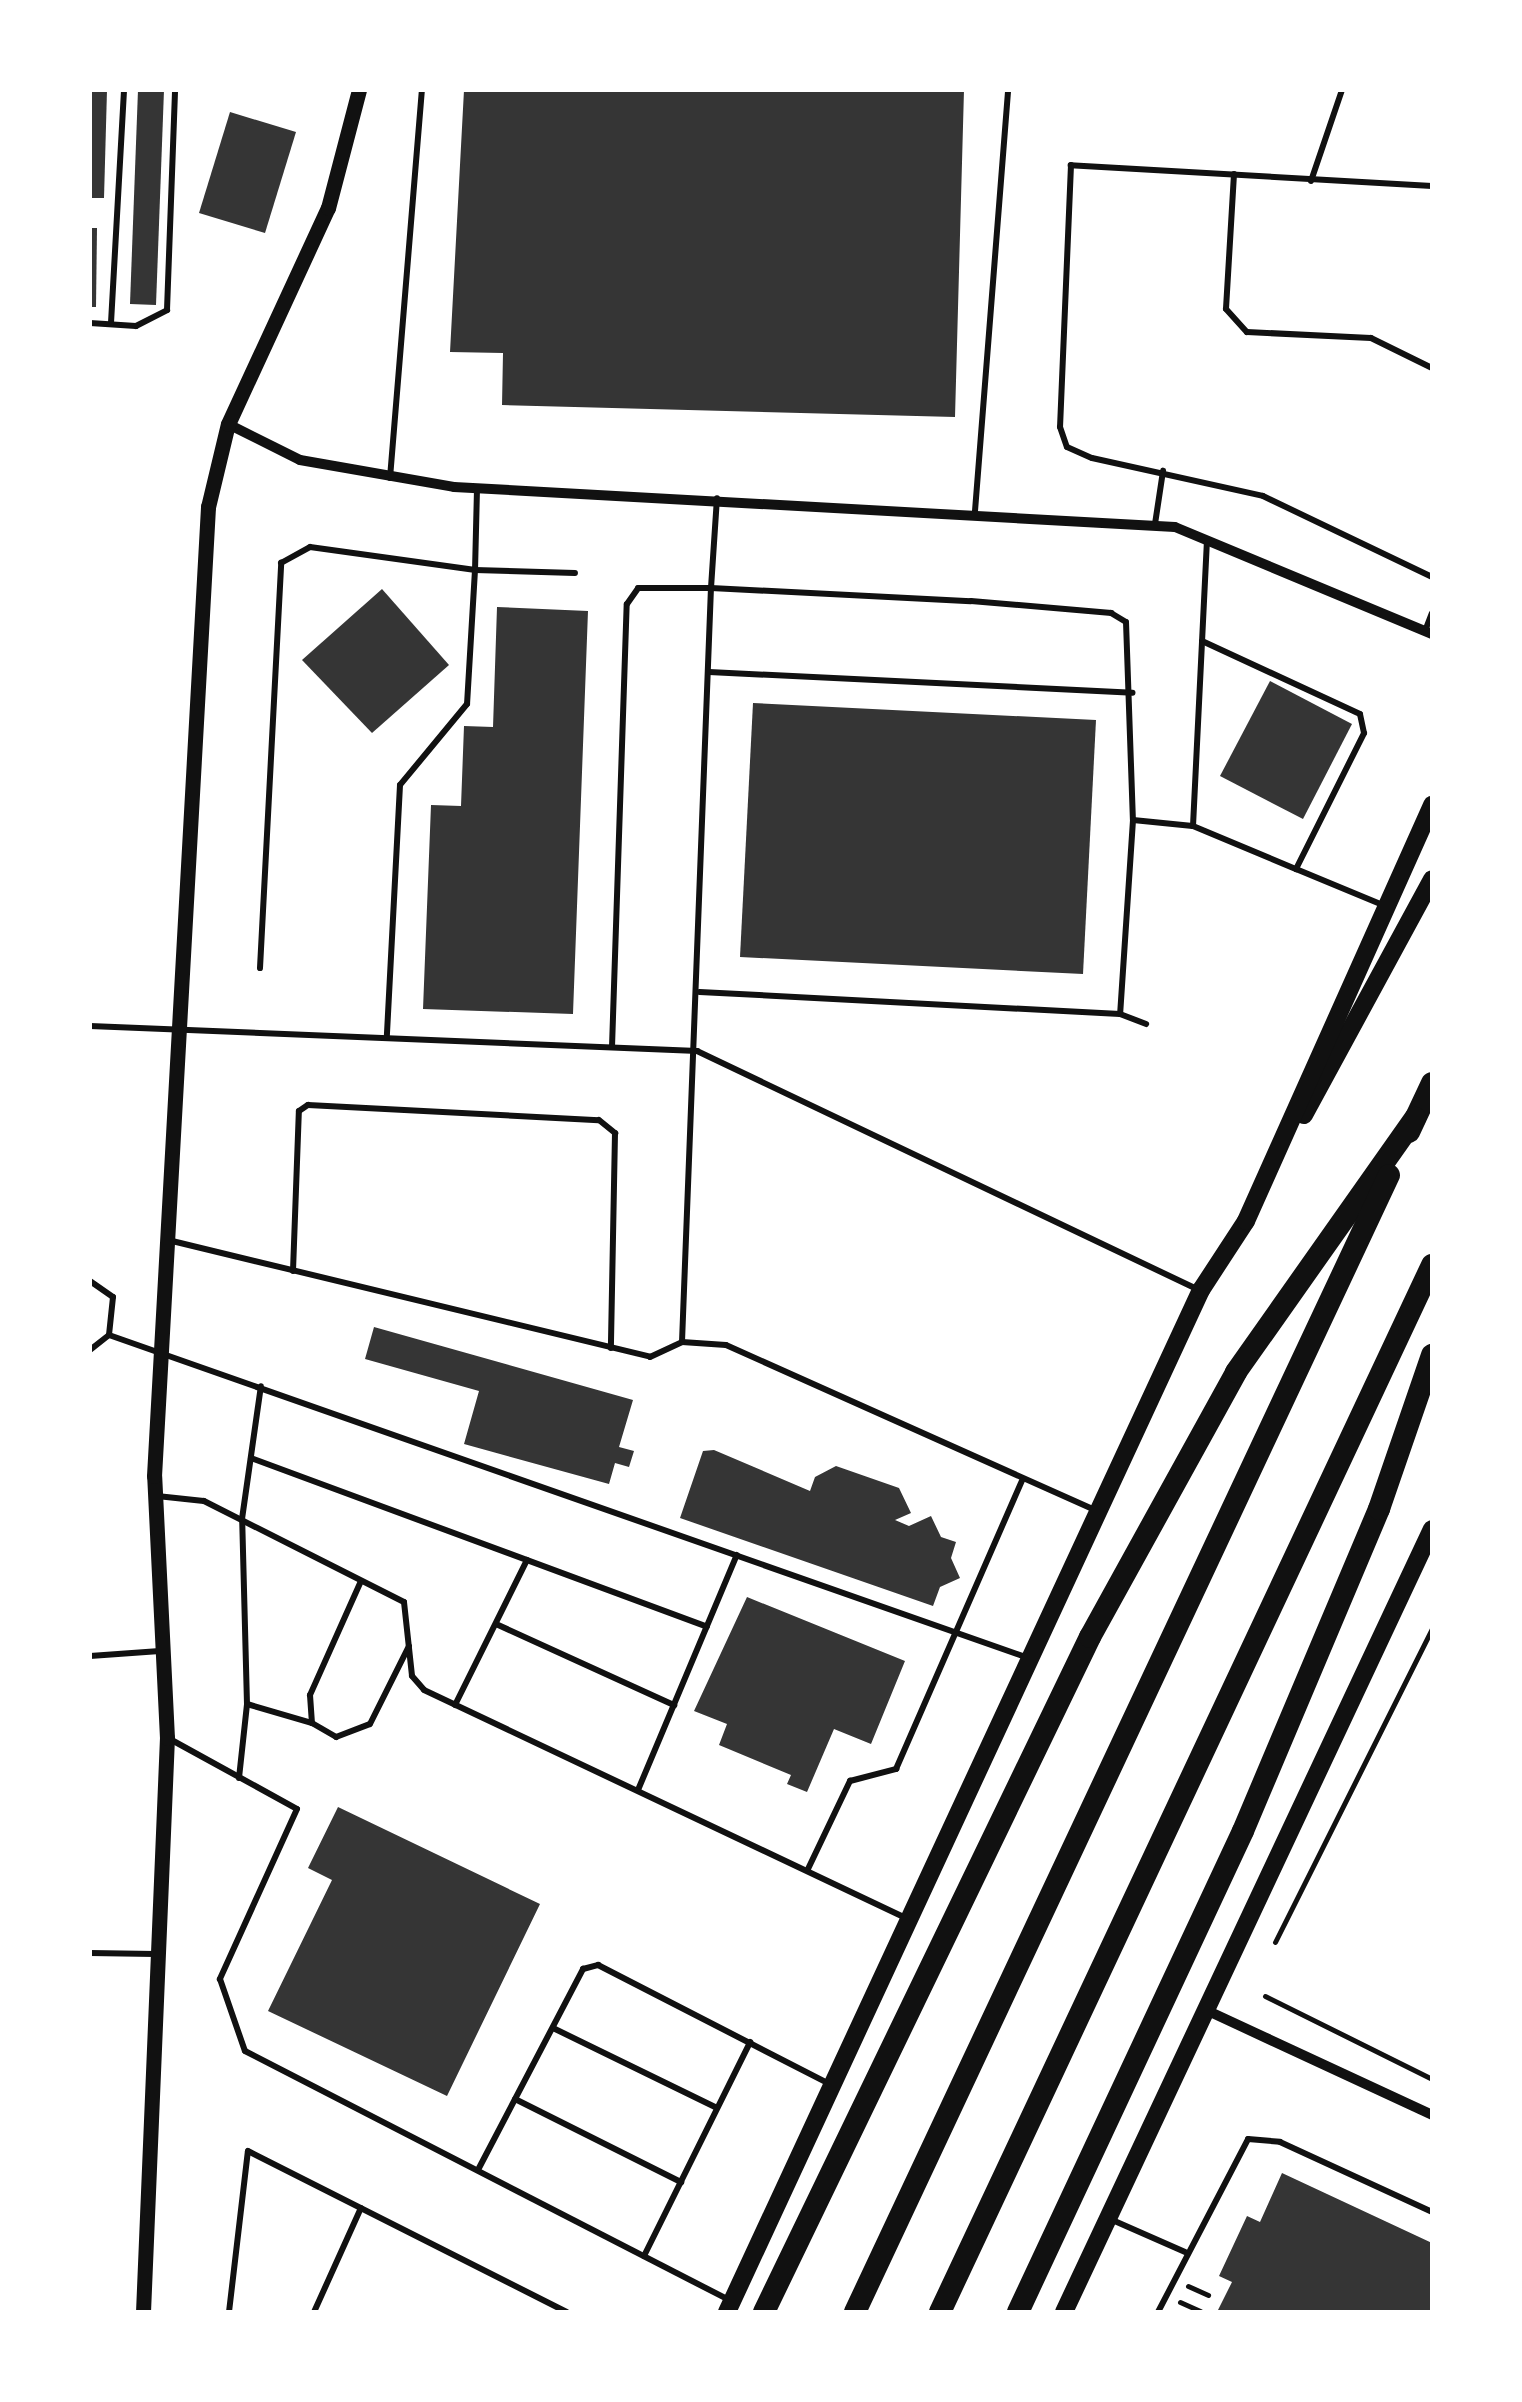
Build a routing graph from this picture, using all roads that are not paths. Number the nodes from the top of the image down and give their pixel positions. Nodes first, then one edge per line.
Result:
1 (124, 90) edge
2 (175, 90) edge
3 (359, 90) edge
4 (422, 90) edge
5 (1008, 90) edge
6 (1342, 90) edge
7 (1234, 174) junction
8 (1311, 180) junction
9 (1432, 186) edge
10 (90, 322) edge
11 (111, 324) junction
12 (1432, 368) edge
13 (228, 424) junction
14 (1164, 471) junction
15 (390, 479) junction
16 (477, 488) junction
17 (718, 497) junction
18 (975, 511) junction
19 (1155, 524) junction
20 (1207, 536) junction
21 (476, 570) junction
22 (575, 574) dead end
23 (1432, 578) edge
24 (711, 588) junction
25 (1432, 613) edge
26 (1428, 632) edge
27 (1202, 642) junction
28 (709, 672) junction
29 (1132, 693) junction
30 (1432, 805) edge
31 (1132, 820) junction
32 (1193, 826) junction
33 (1296, 870) junction
34 (1432, 878) edge
35 (1385, 906) junction
36 (260, 968) dead end
37 (700, 992) junction
38 (1120, 1014) junction
39 (1146, 1024) dead end
40 (90, 1026) edge
41 (179, 1030) junction
42 (387, 1038) junction
43 (612, 1047) junction
44 (697, 1052) junction
45 (1432, 1083) edge
46 (1415, 1118) junction
47 (1246, 1221) junction
48 (167, 1240) junction
49 (1432, 1264) edge
50 (293, 1271) junction
51 (90, 1280) edge
52 (1200, 1290) junction
53 (109, 1335) junction
54 (682, 1342) junction
55 (612, 1348) junction
56 (90, 1350) edge
57 (1432, 1355) edge
58 (161, 1356) junction
59 (260, 1386) junction
60 (250, 1458) junction
61 (1022, 1479) junction
62 (154, 1496) junction
63 (1097, 1511) junction
64 (242, 1518) junction
65 (1432, 1529) edge
66 (737, 1555) junction
67 (527, 1560) junction
68 (361, 1581) junction
69 (496, 1624) junction
70 (707, 1627) junction
71 (958, 1636) junction
72 (410, 1643) junction
73 (160, 1651) junction
74 (90, 1656) edge
75 (1029, 1658) junction
76 (247, 1704) junction
77 (455, 1705) junction
78 (674, 1706) junction
79 (312, 1723) junction
80 (167, 1738) junction
81 (238, 1778) junction
82 (638, 1790) junction
83 (808, 1870) junction
84 (908, 1918) junction
85 (90, 1952) edge
86 (154, 1954) junction
87 (1206, 2010) junction
88 (553, 2028) junction
89 (750, 2042) junction
90 (830, 2084) junction
91 (515, 2099) junction
92 (717, 2108) junction
93 (1432, 2115) edge
94 (479, 2168) junction
95 (681, 2182) junction
96 (361, 2208) junction
97 (1432, 2212) edge
98 (1108, 2218) junction
99 (1186, 2252) junction
100 (644, 2256) junction
101 (730, 2307) edge
102 (143, 2312) edge
103 (230, 2312) edge
104 (314, 2312) edge
105 (566, 2312) edge
106 (764, 2312) edge
107 (855, 2312) edge
108 (940, 2312) edge
109 (1018, 2312) edge
110 (1064, 2312) edge
111 (1158, 2312) edge

1 - 11 lane
2 - 11 lane
3 - 13 street
4 - 15 lane
5 - 18 lane
6 - 8 lane
7 - 8 lane
7 - 12 lane
7 - 14 lane
8 - 9 lane
10 - 11 lane
13 - 15 street
13 - 41 street
14 - 19 lane
14 - 23 lane
15 - 16 street
16 - 17 street
16 - 21 lane
17 - 18 street
17 - 24 lane
18 - 19 street
19 - 20 street
20 - 26 street
20 - 27 lane
21 - 22 lane
21 - 36 lane
21 - 42 lane
24 - 28 lane
24 - 29 lane
24 - 43 lane
25 - 26 lane
27 - 32 lane
27 - 33 lane
28 - 29 lane
28 - 37 lane
29 - 31 lane
30 - 35 main road
31 - 32 lane
31 - 38 lane
32 - 33 lane
33 - 35 lane
34 - 47 main road
35 - 47 main road
37 - 38 lane
37 - 44 lane
38 - 39 lane
40 - 41 lane
41 - 42 lane
41 - 48 street
42 - 43 lane
43 - 44 lane
44 - 52 lane
44 - 54 lane
45 - 46 highway
46 - 106 highway
46 - 107 highway
47 - 52 main road
48 - 50 lane
48 - 58 street
49 - 108 highway
50 - 55 lane
50 - 55 lane
51 - 53 lane
52 - 63 main road
53 - 56 lane
53 - 58 lane
54 - 55 lane
54 - 61 lane
57 - 109 highway
58 - 59 lane
58 - 62 street
59 - 60 lane
59 - 66 lane
60 - 64 lane
60 - 67 lane
61 - 63 lane
61 - 71 lane
62 - 64 lane
62 - 73 street
63 - 75 main road
64 - 68 lane
64 - 76 lane
65 - 87 main road
66 - 70 lane
66 - 71 lane
67 - 69 lane
67 - 70 lane
68 - 72 lane
68 - 79 lane
69 - 77 lane
69 - 78 lane
70 - 78 lane
71 - 75 lane
71 - 83 lane
72 - 77 lane
72 - 79 lane
73 - 74 lane
73 - 80 street
75 - 84 main road
76 - 79 lane
76 - 81 lane
77 - 82 lane
78 - 82 lane
80 - 81 lane
80 - 86 street
81 - 94 lane
82 - 83 lane
83 - 84 lane
84 - 90 main road
85 - 86 lane
86 - 102 street
87 - 93 street
87 - 98 main road
88 - 89 lane
88 - 91 lane
88 - 92 lane
89 - 90 lane
89 - 92 lane
90 - 101 main road
91 - 94 lane
91 - 95 lane
92 - 95 lane
94 - 100 lane
95 - 100 lane
96 - 103 lane
96 - 104 lane
96 - 105 lane
97 - 99 lane
98 - 99 lane
98 - 110 main road
99 - 111 lane
100 - 101 lane

